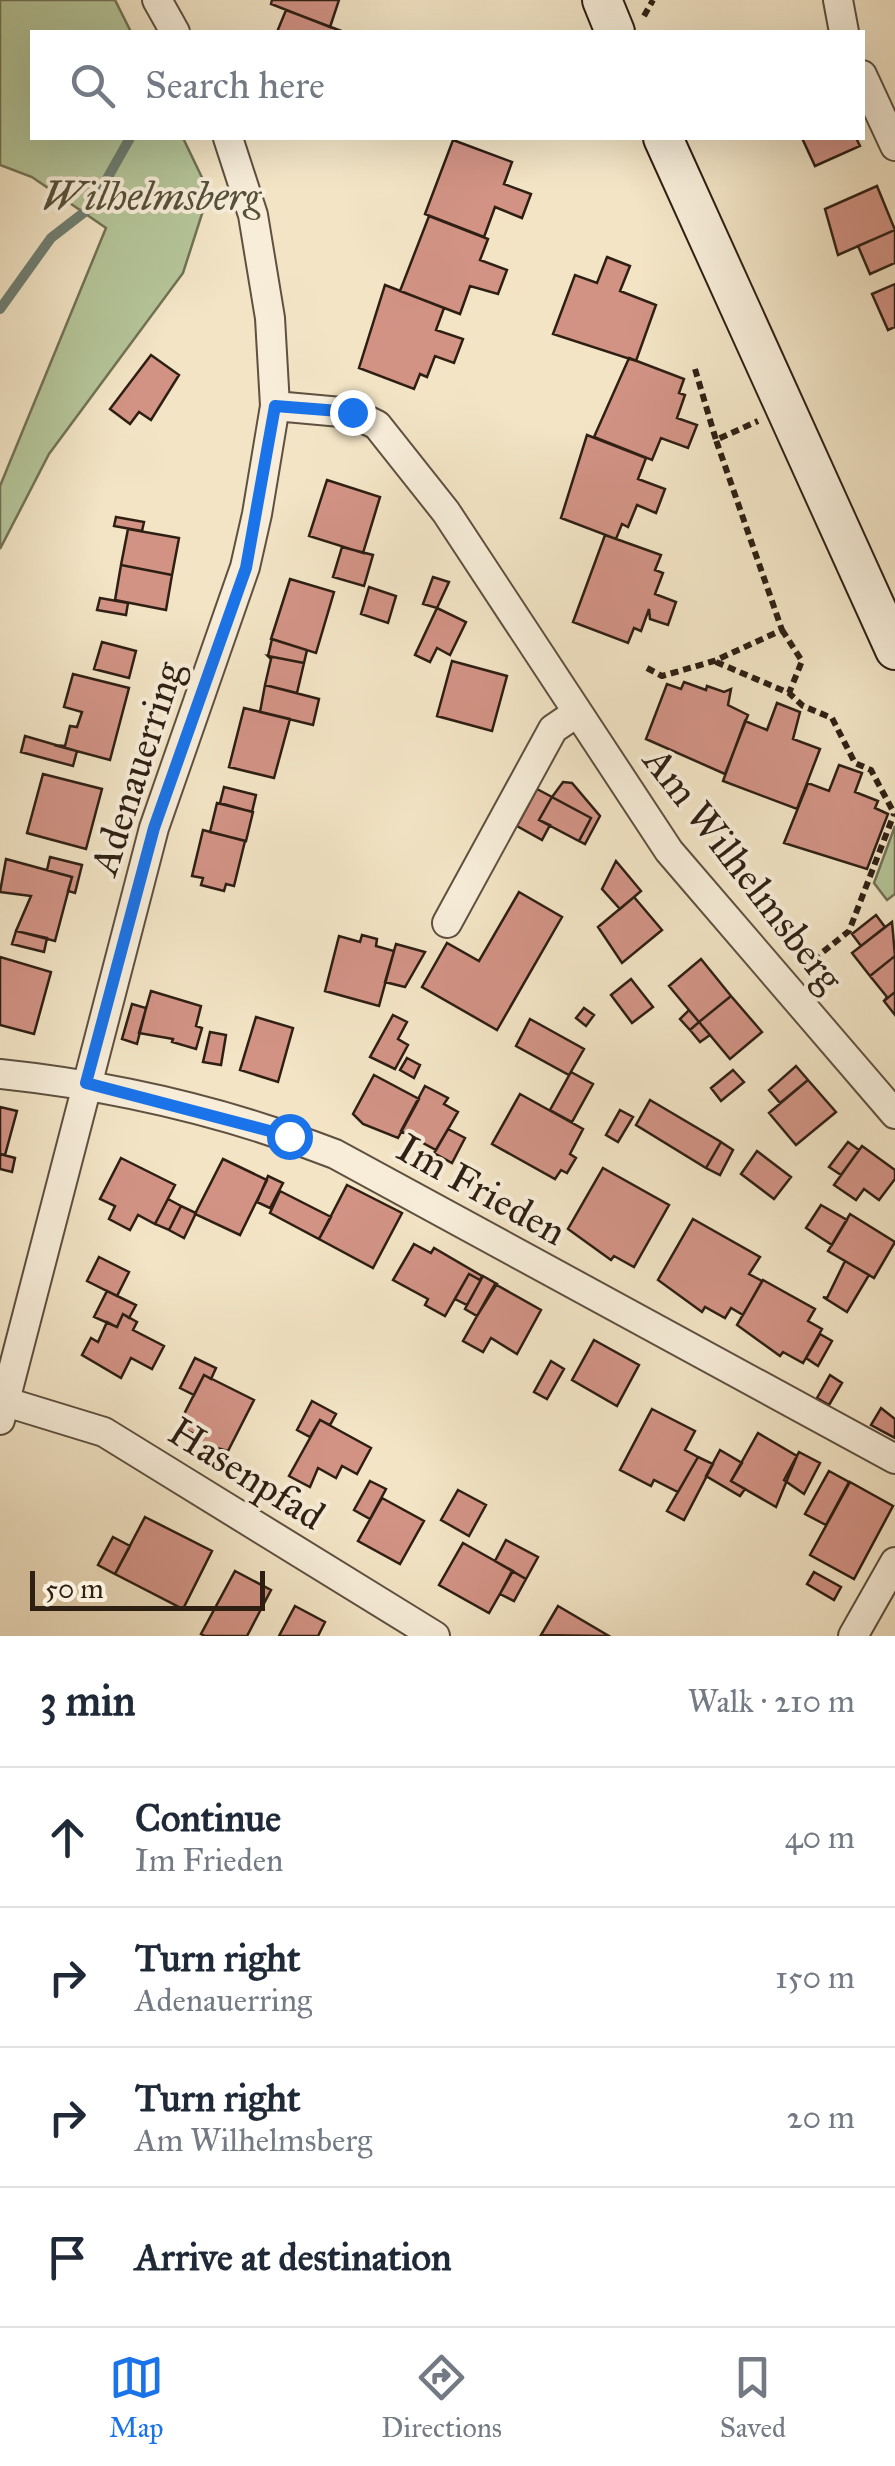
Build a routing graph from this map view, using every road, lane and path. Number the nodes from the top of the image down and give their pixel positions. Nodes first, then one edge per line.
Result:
1 (157, 0) edge
2 (602, 0) edge
3 (838, 0) edge
4 (174, 30) edge
5 (614, 30) edge
6 (844, 30) edge
7 (865, 81) edge
8 (229, 140) edge
9 (664, 140) edge
10 (895, 146) edge
11 (695, 369) dead end
12 (275, 406) junction
13 (759, 420) dead end
14 (716, 440) junction
15 (782, 630) junction
16 (895, 650) edge
17 (714, 661) junction
18 (647, 668) dead end
19 (789, 693) junction
20 (575, 714) junction
21 (895, 814) edge
22 (447, 923) dead end
23 (782, 984) junction
24 (0, 1074) edge
25 (86, 1083) junction
26 (895, 1114) edge
27 (3, 1411) edge
28 (895, 1459) edge
29 (895, 1562) edge
30 (435, 1636) edge
31 (852, 1636) edge

1 - 4 street
2 - 5 main road
3 - 6 street
7 - 10 street
8 - 12 street, Adenauerring
9 - 16 main road
11 - 14 path
12 - 20 street, Am Wilhelmsberg
12 - 25 street, Adenauerring
13 - 14 path
14 - 15 path
15 - 17 path
15 - 19 path
17 - 18 path
17 - 19 path
19 - 21 path
20 - 22 street
20 - 23 street, Am Wilhelmsberg
21 - 23 path
23 - 26 street, Am Wilhelmsberg
24 - 25 street, Im Frieden
25 - 27 street, Adenauerring
25 - 28 street, Im Frieden
27 - 30 street, Hasenpfad
29 - 31 street

